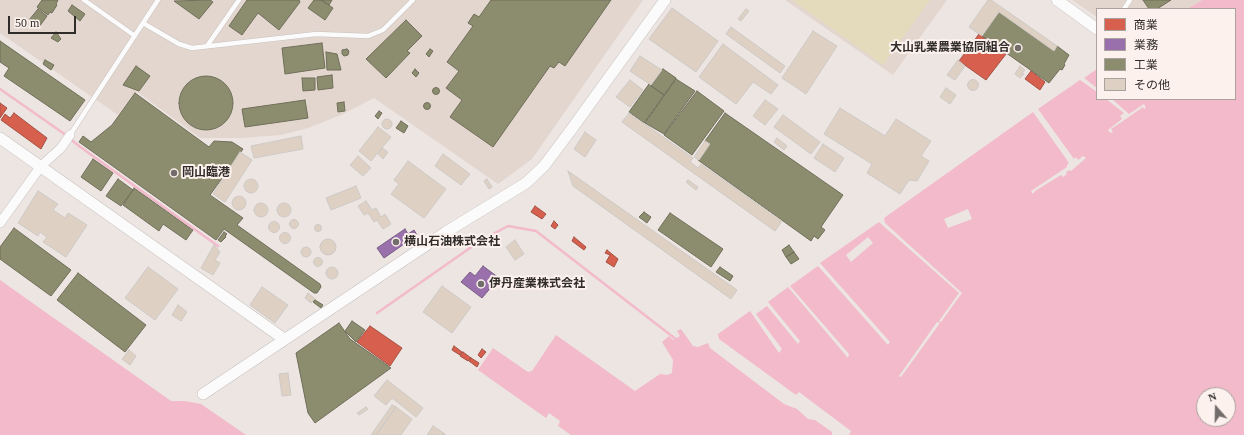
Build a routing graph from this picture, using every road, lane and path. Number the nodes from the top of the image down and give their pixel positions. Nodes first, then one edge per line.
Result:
1 (84, 0) edge
2 (158, 0) edge
3 (239, 0) edge
4 (412, 0) edge
5 (665, 0) edge
6 (1057, 0) edge
7 (143, 23) junction
8 (1096, 27) edge
9 (135, 36) junction
10 (207, 46) junction
11 (68, 137) joint
12 (0, 138) edge
13 (40, 166) junction
14 (0, 223) edge
15 (284, 339) junction
16 (203, 394) dead end

1 - 9 lane
2 - 7 lane
3 - 10 lane
4 - 10 lane
5 - 15 street
6 - 8 street
7 - 9 lane
7 - 10 lane
9 - 11 lane
11 - 13 street
12 - 13 street
13 - 14 street
13 - 15 street
15 - 16 street

